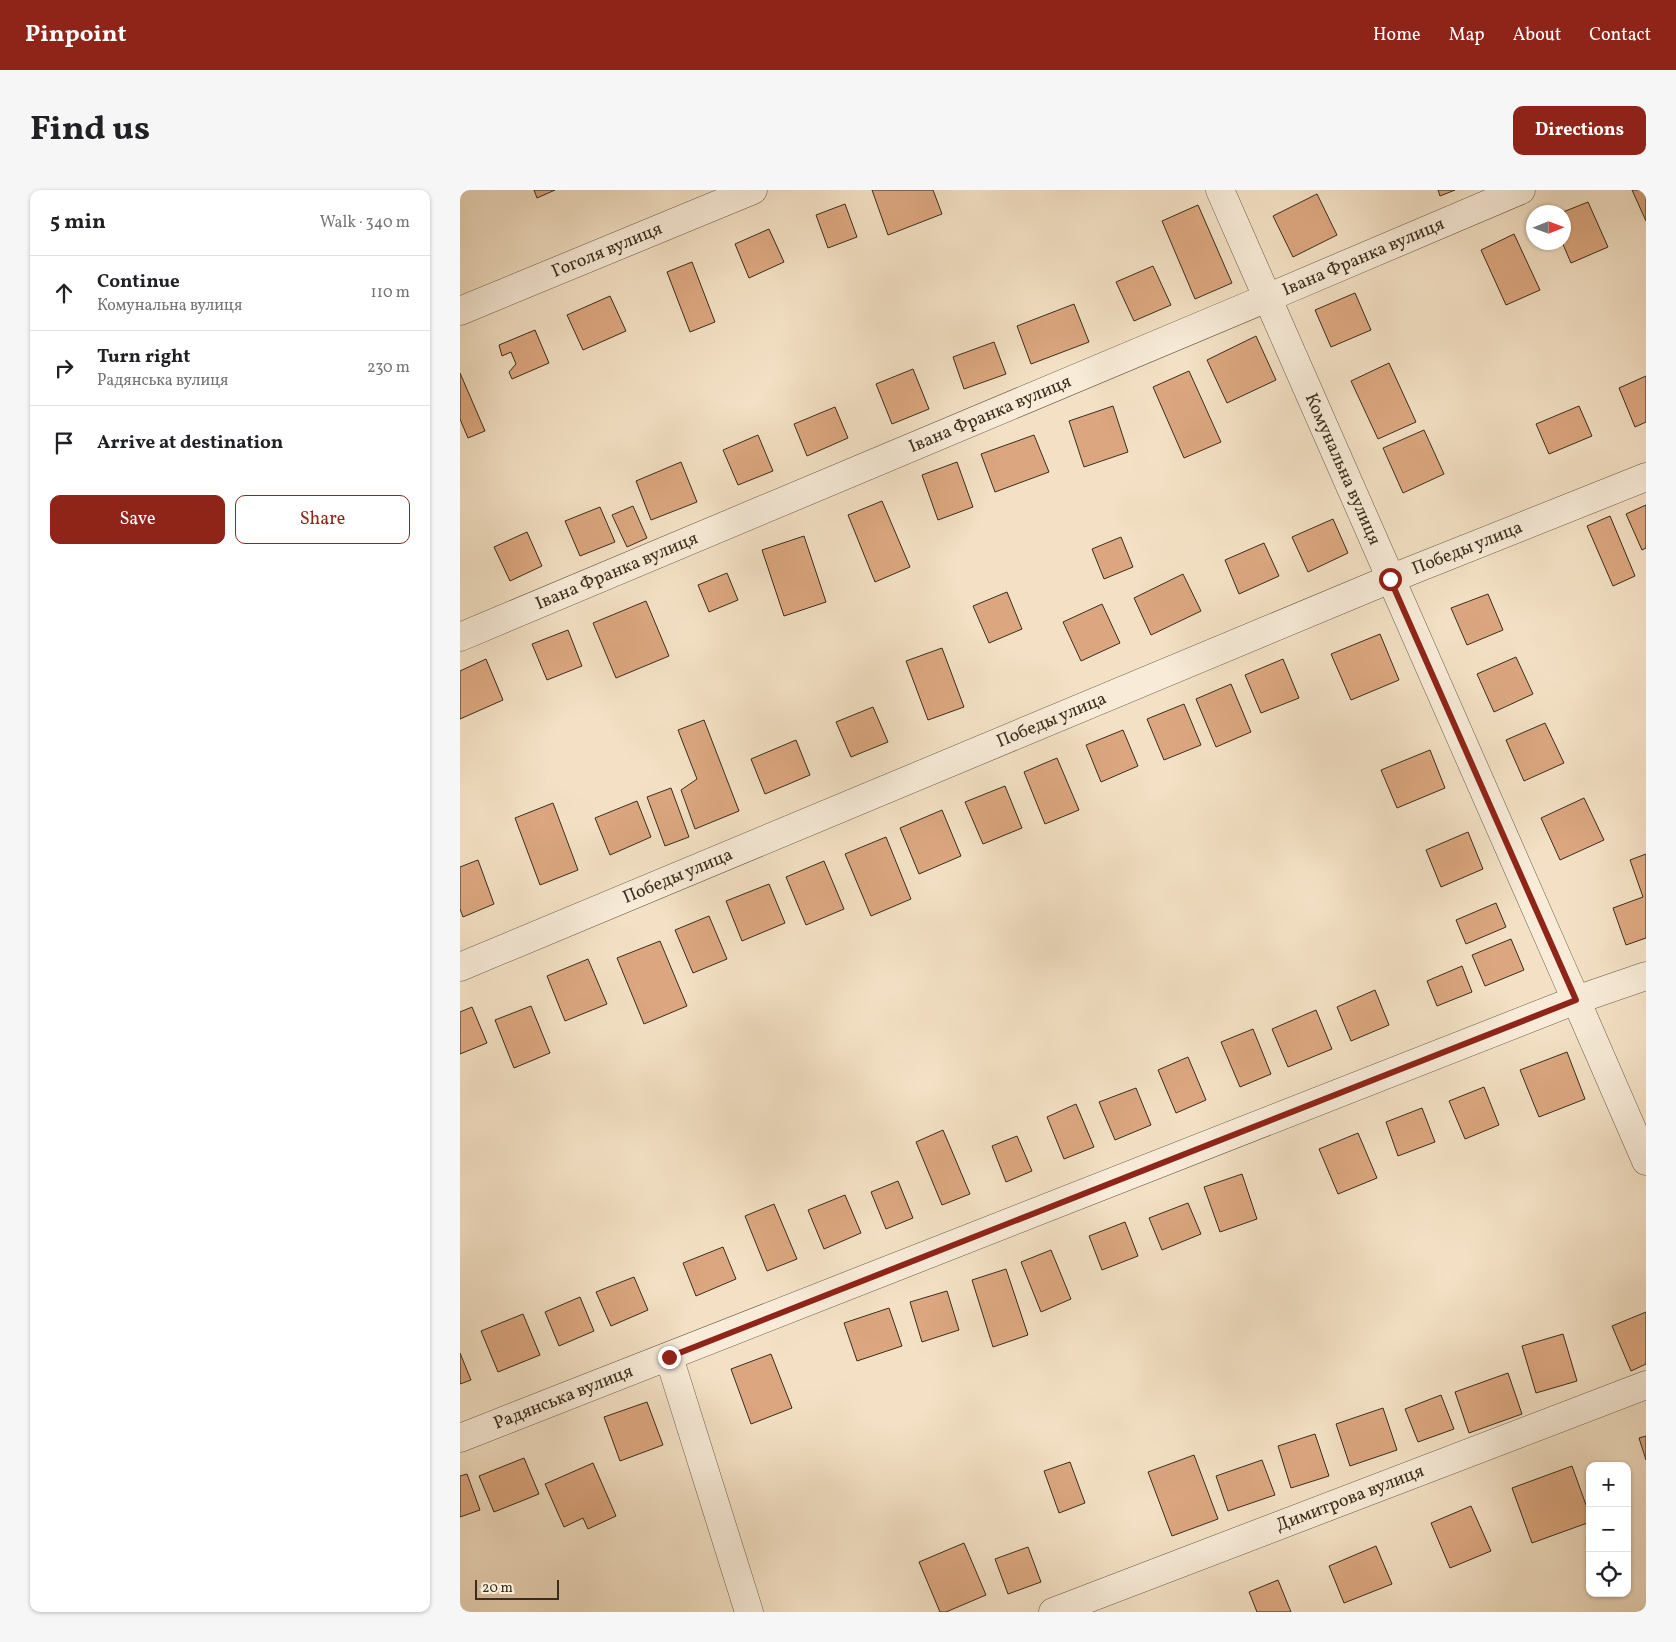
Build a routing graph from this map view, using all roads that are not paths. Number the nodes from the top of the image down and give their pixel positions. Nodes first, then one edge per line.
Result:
1 (753, 190) edge
2 (1220, 190) edge
3 (1520, 190) edge
4 (1267, 298) junction
5 (460, 311) edge
6 (1646, 477) edge
7 (1390, 579) junction
8 (460, 637) edge
9 (460, 966) edge
10 (1646, 976) edge
11 (1576, 1000) junction
12 (1646, 1161) edge
13 (669, 1357) junction
14 (1646, 1385) edge
15 (460, 1438) edge
16 (749, 1612) edge
17 (1053, 1612) edge

1 - 5 street, Гоголя вулиця
2 - 4 street, Комунальна вулиця
3 - 4 street, Івана Франка вулиця
4 - 7 street, Комунальна вулиця
4 - 8 street, Івана Франка вулиця
6 - 7 street, Победы улица
7 - 9 street, Победы улица
7 - 11 street, Комунальна вулиця
10 - 11 street, Радянська вулиця
11 - 12 street, Комунальна вулиця
11 - 13 street, Радянська вулиця
13 - 15 street, Радянська вулиця
13 - 16 street
14 - 17 street, Димитрова вулиця

